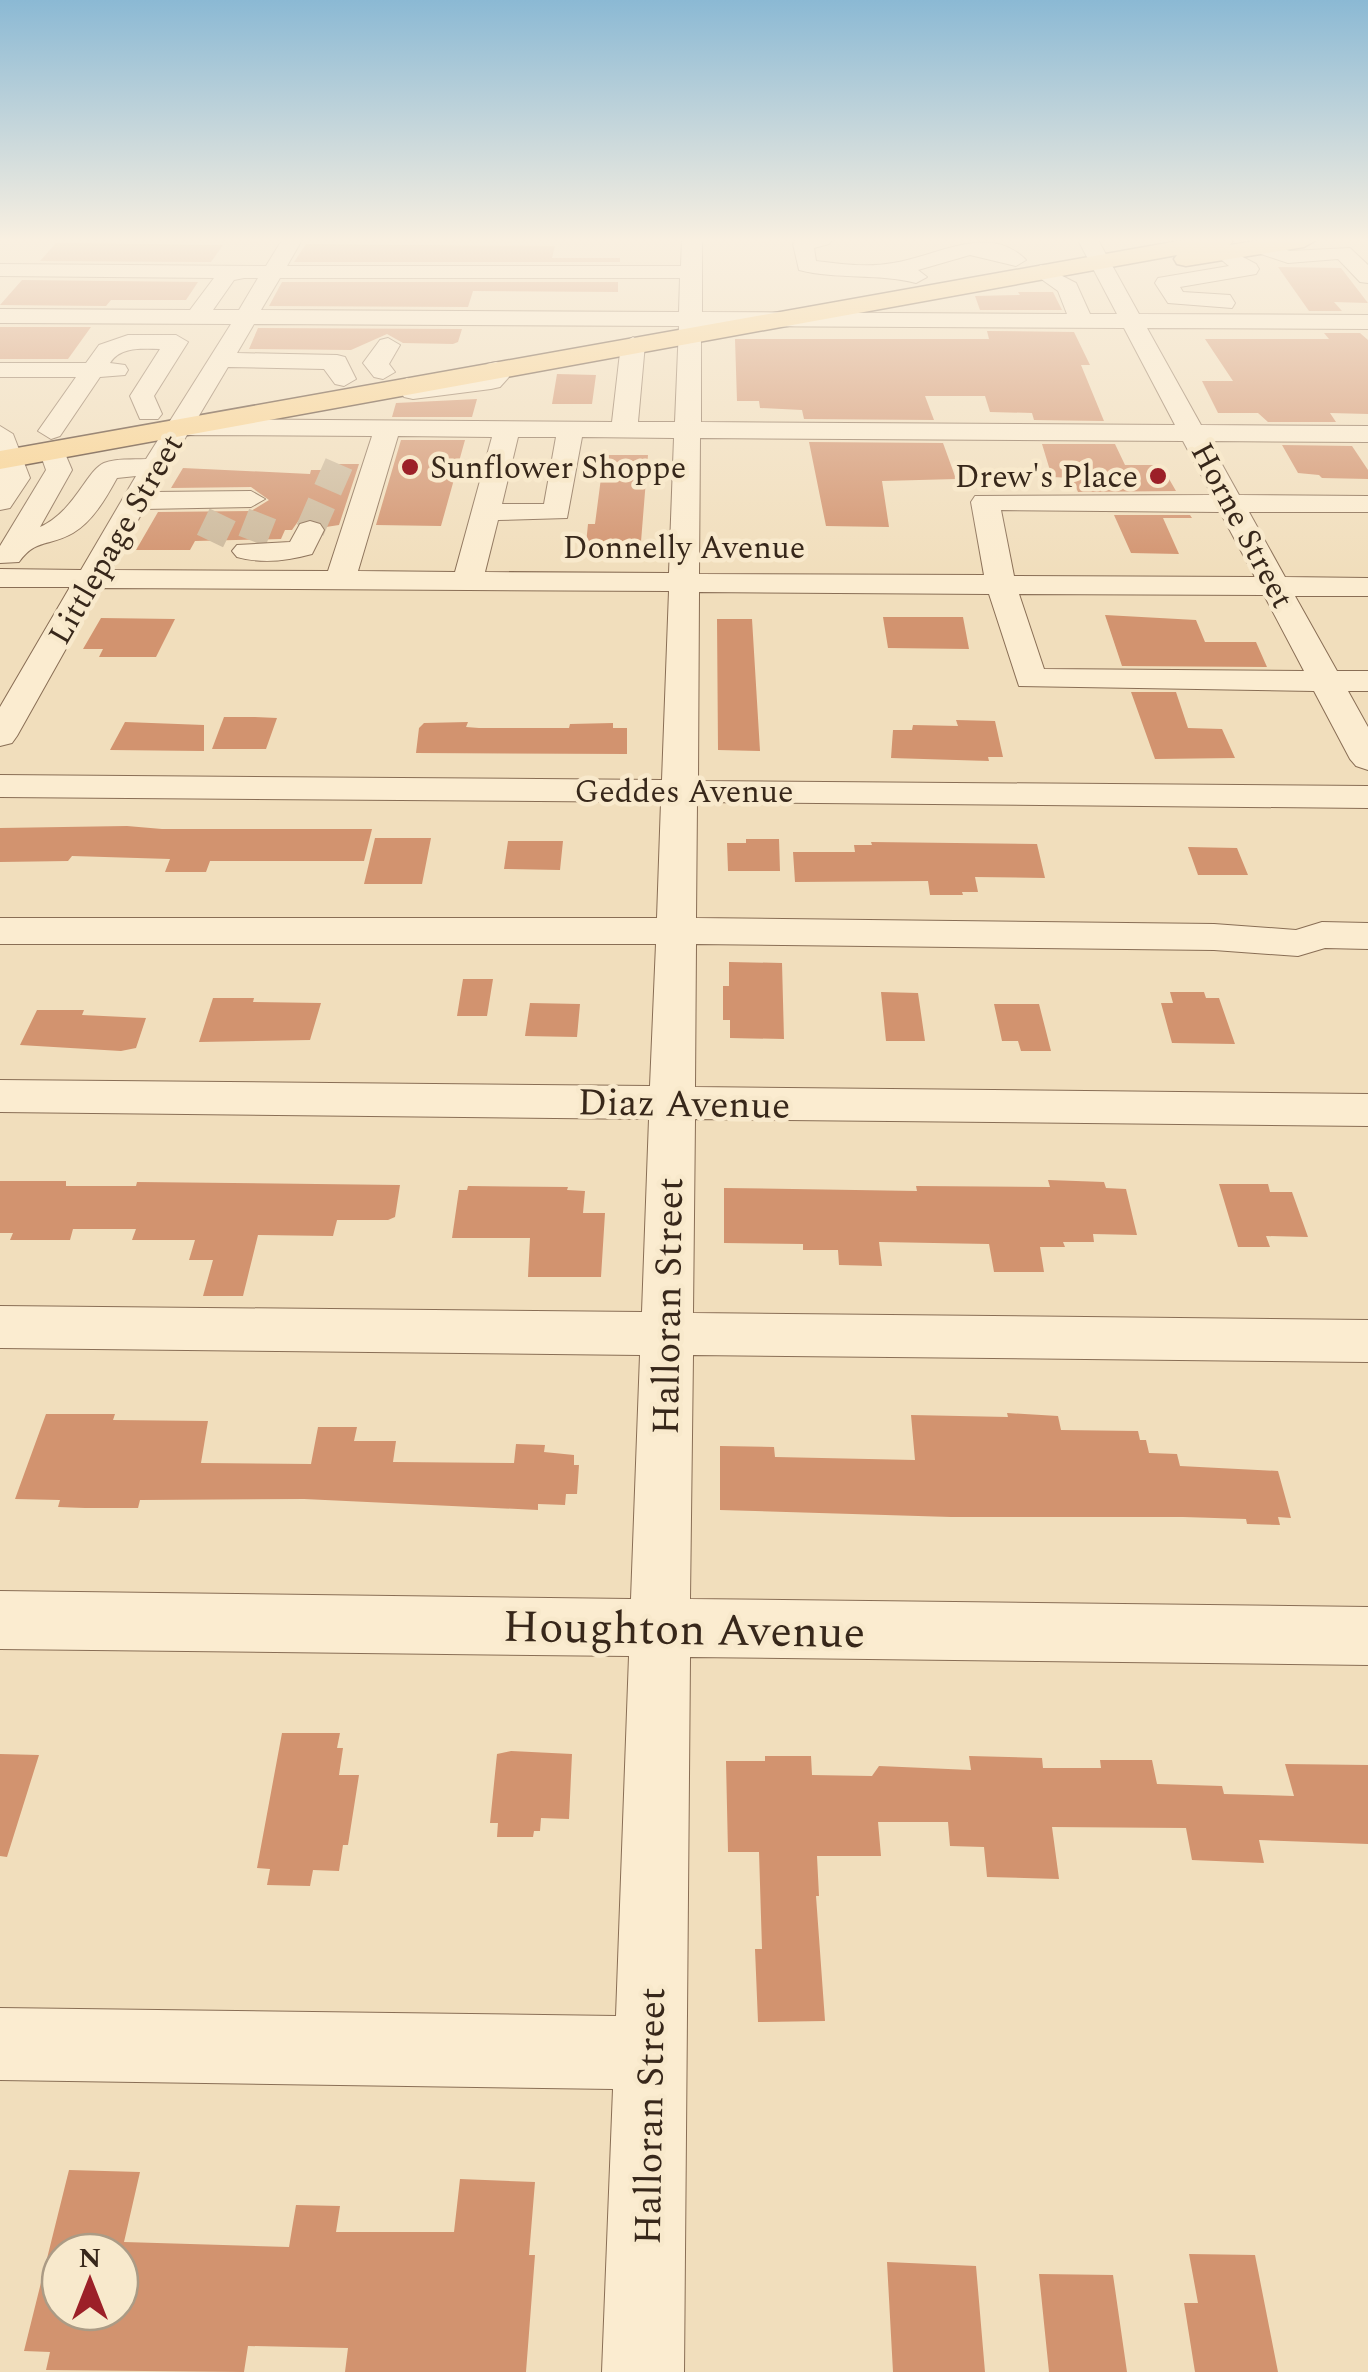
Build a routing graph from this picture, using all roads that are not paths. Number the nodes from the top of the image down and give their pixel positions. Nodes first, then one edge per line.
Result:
1 (107, 351) edge
2 (170, 351) edge
3 (178, 351) edge
4 (227, 351) edge
5 (486, 351) edge
6 (504, 351) edge
7 (535, 351) edge
8 (632, 351) edge
9 (689, 351) edge
10 (1150, 351) edge
11 (486, 354) junction
12 (0, 370) edge
13 (157, 370) junction
14 (92, 371) junction
15 (388, 373) junction
16 (344, 379) junction
17 (30, 394) dead end
18 (194, 407) junction
19 (149, 414) junction
20 (564, 421) junction
21 (273, 428) junction
22 (507, 428) junction
23 (624, 430) junction
24 (687, 430) junction
25 (1194, 433) junction
26 (1368, 434) edge
27 (365, 438) junction
28 (52, 441) junction
29 (223, 454) dead end
30 (3, 457) edge
31 (265, 468) dead end
32 (136, 501) junction
33 (1232, 504) junction
34 (1368, 504) edge
35 (486, 512) junction
36 (310, 530) tunnel mouth
37 (17, 542) junction
38 (0, 575) edge
39 (92, 579) junction
40 (191, 579) junction
41 (340, 580) junction
42 (468, 581) junction
43 (684, 582) junction
44 (1001, 584) junction
45 (1276, 586) junction
46 (1368, 586) edge
47 (1326, 680) junction
48 (1368, 681) edge
49 (0, 736) edge
50 (1368, 759) edge
51 (0, 786) edge
52 (679, 790) junction
53 (1368, 797) edge
54 (0, 931) edge
55 (676, 931) junction
56 (1368, 936) edge
57 (0, 1096) edge
58 (672, 1102) junction
59 (1368, 1110) edge
60 (0, 1327) edge
61 (666, 1334) junction
62 (1368, 1341) edge
63 (0, 1620) edge
64 (660, 1628) junction
65 (1368, 1636) edge
66 (0, 2044) edge
67 (650, 2052) junction
68 (643, 2372) edge

1 - 14 street
2 - 13 street
3 - 18 street
4 - 18 street, Littlepage Street
5 - 11 street
6 - 11 main road
7 - 11 main road
8 - 23 street
9 - 24 street, Halloran Street
10 - 25 street, Horne Street
11 - 15 main road
12 - 14 street
13 - 14 street
13 - 18 street
13 - 19 street
14 - 28 street
15 - 16 main road
15 - 18 main road
15 - 27 street
16 - 18 main road
16 - 18 street
17 - 30 street
18 - 19 main road
18 - 21 street
18 - 28 main road
18 - 32 street, Littlepage Street
18 - 37 street
19 - 28 main road
20 - 22 street
20 - 23 street
20 - 35 street
21 - 27 street
21 - 29 street
22 - 27 street
22 - 35 street
23 - 24 street
24 - 25 street
24 - 43 street, Halloran Street
25 - 26 street
25 - 33 street, Horne Street
27 - 41 street
28 - 30 main road
28 - 37 street
31 - 32 street
32 - 39 street, Littlepage Street
33 - 34 street
33 - 44 street
33 - 45 street, Horne Street
35 - 42 street
36 - 40 street
37 - 38 street
38 - 39 street, Donnelly Avenue
39 - 40 street, Donnelly Avenue
39 - 49 street, Littlepage Street
40 - 41 street, Donnelly Avenue
41 - 42 street, Donnelly Avenue
42 - 43 street, Donnelly Avenue
43 - 44 street, Donnelly Avenue
43 - 52 street, Halloran Street
44 - 45 street, Donnelly Avenue
44 - 47 street
45 - 46 street, Donnelly Avenue
45 - 47 street, Horne Street
47 - 48 street
47 - 50 street, Horne Street
51 - 52 street, Geddes Avenue
52 - 53 street, Geddes Avenue
52 - 55 street, Halloran Street
54 - 55 street
55 - 56 street
55 - 58 street, Halloran Street
57 - 58 street, Diaz Avenue
58 - 59 street, Diaz Avenue
58 - 61 street, Halloran Street
60 - 61 street
61 - 62 street
61 - 64 street, Halloran Street
63 - 64 street, Houghton Avenue
64 - 65 street, Houghton Avenue
64 - 67 street, Halloran Street
66 - 67 street
67 - 68 street, Halloran Street

